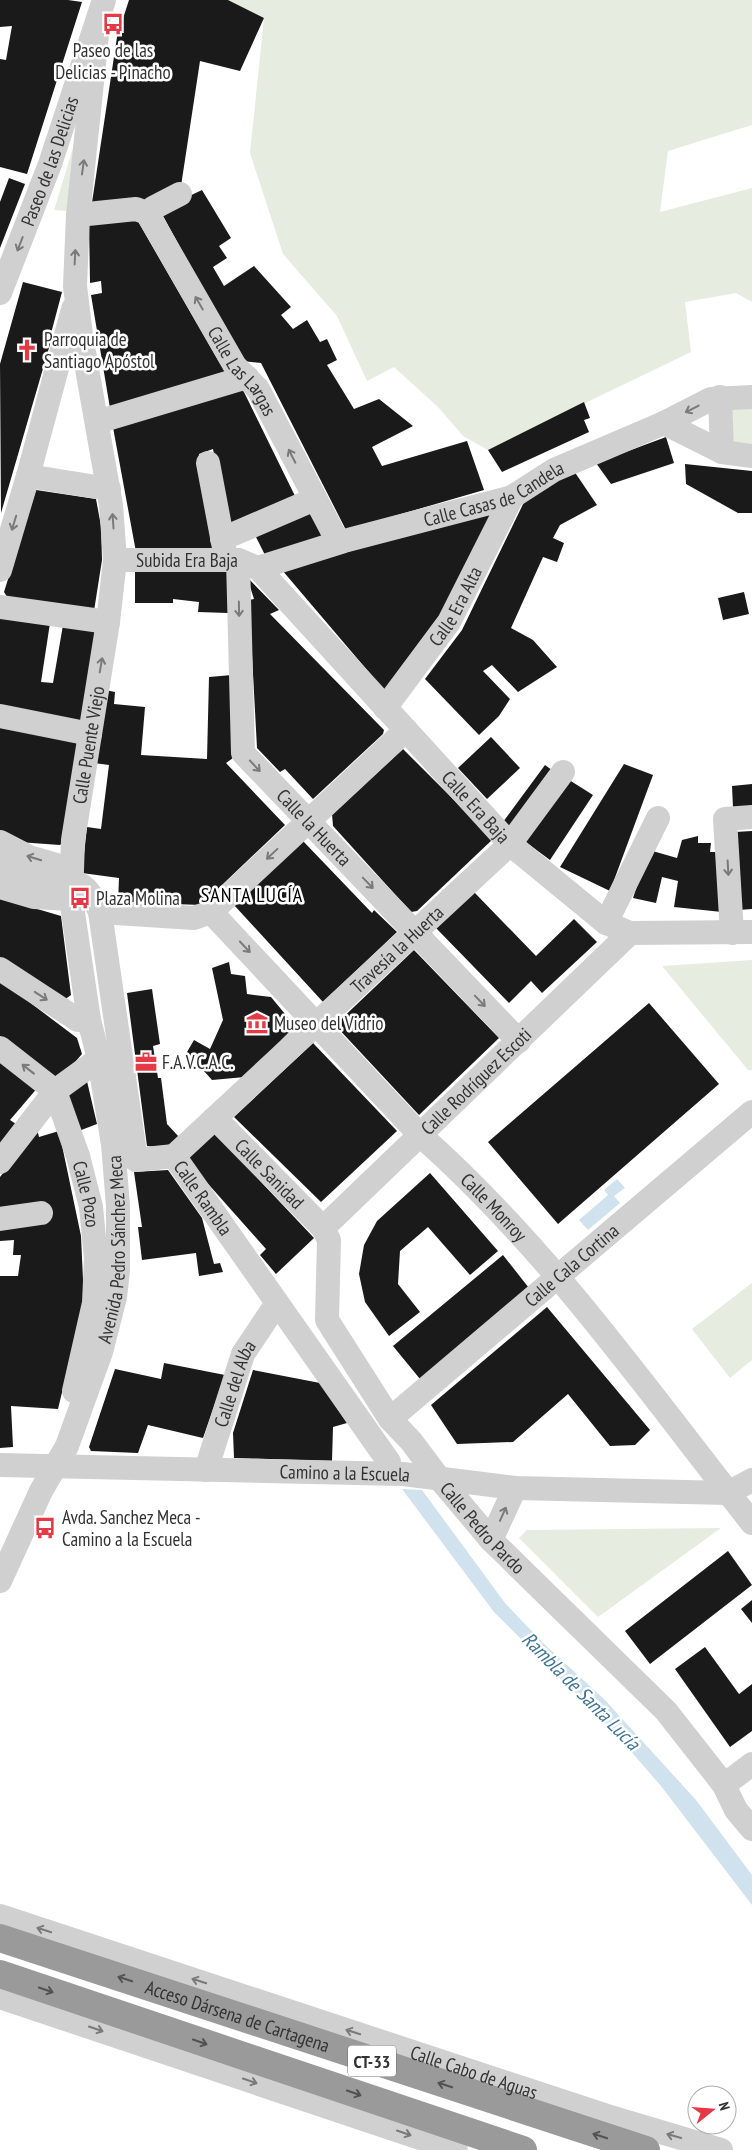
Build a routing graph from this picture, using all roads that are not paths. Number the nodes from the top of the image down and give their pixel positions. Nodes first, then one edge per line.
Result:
1 (102, 8) edge
2 (180, 194) dead end
3 (142, 211) junction
4 (78, 216) junction
5 (3, 285) edge
6 (75, 286) junction
7 (247, 377) junction
8 (720, 397) junction
9 (752, 397) edge
10 (97, 422) junction
11 (664, 423) junction
12 (722, 452) junction
13 (752, 456) edge
14 (208, 463) dead end
15 (28, 476) junction
16 (109, 489) junction
17 (512, 497) junction
18 (314, 499) junction
19 (338, 542) junction
20 (236, 557) junction
21 (115, 560) junction
22 (0, 570) edge
23 (0, 608) edge
24 (108, 622) junction
25 (386, 708) junction
26 (0, 716) edge
27 (406, 730) junction
28 (90, 734) junction
29 (563, 772) dead end
30 (752, 817) edge
31 (658, 818) dead end
32 (308, 821) junction
33 (0, 842) edge
34 (510, 844) junction
35 (0, 866) edge
36 (71, 883) junction
37 (0, 887) edge
38 (100, 912) junction
39 (211, 912) junction
40 (606, 923) junction
41 (742, 932) edge
42 (415, 933) junction
43 (630, 933) junction
44 (0, 969) edge
45 (89, 1020) junction
46 (315, 1023) junction
47 (519, 1041) junction
48 (0, 1048) edge
49 (99, 1059) junction
50 (55, 1091) junction
51 (752, 1112) edge
52 (215, 1118) junction
53 (420, 1135) junction
54 (174, 1156) junction
55 (0, 1162) edge
56 (41, 1212) dead end
57 (0, 1220) edge
58 (323, 1228) junction
59 (559, 1277) junction
60 (277, 1303) junction
61 (81, 1410) junction
62 (390, 1419) junction
63 (390, 1462) dead end
64 (0, 1464) edge
65 (55, 1467) junction
66 (206, 1470) junction
67 (438, 1477) junction
68 (752, 1480) edge
69 (514, 1488) junction
70 (728, 1492) junction
71 (752, 1523) edge
72 (491, 1540) junction
73 (0, 1581) edge
74 (752, 1764) edge
75 (724, 1785) junction
76 (752, 1830) edge
77 (0, 1916) edge
78 (0, 1938) edge
79 (0, 1974) edge
80 (0, 1997) edge
81 (456, 2150) edge
82 (523, 2150) edge
83 (646, 2150) edge
84 (721, 2150) edge

4 -> 1 street, Paseo de las Delicias
1 -> 5 street, Paseo de las Delicias
2 - 3 street
3 - 4 street
7 -> 3 street, Calle Las Largas
6 -> 4 street, Paseo de las Delicias
6 - 10 street, Calle Puente Viejo
6 - 15 street
7 - 10 street
18 -> 7 street, Calle Las Largas
8 - 9 street
8 -> 11 street, Calle Casas de Candela
8 - 12 street
10 - 16 street, Calle Puente Viejo
11 - 12 street
11 - 17 street, Calle Casas de Candela
12 - 13 street
14 - 20 street, Calle la Huerta
15 - 16 street
15 -> 22 street
21 -> 16 street, Calle Puente Viejo
17 - 19 street, Calle Casas de Candela
17 - 25 street, Calle Era Alta
18 - 19 street, Calle Las Largas
18 - 20 street
19 - 20 street, Calle Casas de Candela
20 - 21 street, Subida Era Baja
20 - 25 street, Calle Era Baja
20 -> 32 street, Calle la Huerta
21 - 24 street, Calle Puente Viejo
23 - 24 street
28 -> 24 street, Calle Puente Viejo
25 - 27 street, Calle Era Baja
26 - 28 street
27 - 32 street
27 - 34 street, Calle Era Baja
28 - 36 street, Calle Puente Viejo
29 - 34 street, Travesía la Huerta
30 -> 41 street
31 - 40 street
32 -> 39 street
32 -> 42 street, Calle la Huerta
36 -> 33 street
34 - 40 street, Calle Era Baja
34 - 42 street, Travesía la Huerta
35 - 36 street
36 - 37 street
36 - 38 street, Calle Rambla
36 - 45 street, Avenida Pedro Sánchez Meca
38 - 39 street
38 - 54 street, Calle Rambla
39 -> 46 street, Calle Monroy
40 - 43 street, Calle Era Baja
41 - 43 street, Calle Era Baja
42 - 46 street, Travesía la Huerta
42 -> 47 street, Calle la Huerta
43 - 47 street, Calle Rodríguez Escoti
44 -> 45 street
45 - 49 street, Avenida Pedro Sánchez Meca
46 - 52 street, Travesía la Huerta
46 - 53 street, Calle Monroy
47 - 53 street, Calle Rodríguez Escoti
50 -> 48 street
49 - 50 street
49 - 61 street, Avenida Pedro Sánchez Meca
50 - 55 street
50 - 61 street, Calle Pozo
51 - 59 street, Calle Cala Cortina
52 - 54 street, Travesía la Huerta
52 - 58 street, Calle Sanidad
53 - 58 street, Calle Rodríguez Escoti
53 - 59 street, Calle Monroy
54 - 60 street, Calle Rambla
56 - 57 street
58 - 62 street, Calle Pedro Pardo
59 - 62 street, Calle Cala Cortina
59 - 70 street, Calle Monroy
60 - 63 street, Calle Rambla
60 - 66 street, Calle del Alba
61 - 65 street, Avenida Pedro Sánchez Meca
62 - 67 street, Calle Pedro Pardo
64 - 65 street, Camino a la Escuela
65 - 66 street, Camino a la Escuela
65 - 73 street, Avenida Pedro Sánchez Meca
66 - 67 street, Camino a la Escuela
67 - 69 street, Camino a la Escuela
67 - 72 street, Calle Pedro Pardo
68 - 70 street, Camino a la Escuela
69 - 70 street, Camino a la Escuela
72 -> 69 street
70 - 71 street, Calle Monroy
72 - 75 street, Calle Pedro Pardo
74 - 75 street
75 - 76 street, Calle Pedro Pardo
84 -> 77 street, Calle Cabo de Aguas
83 -> 78 highway, Acceso Dársena de Cartagena / CT-33
79 -> 82 highway, Acceso Dársena de Cartagena / CT-33
80 -> 81 street

